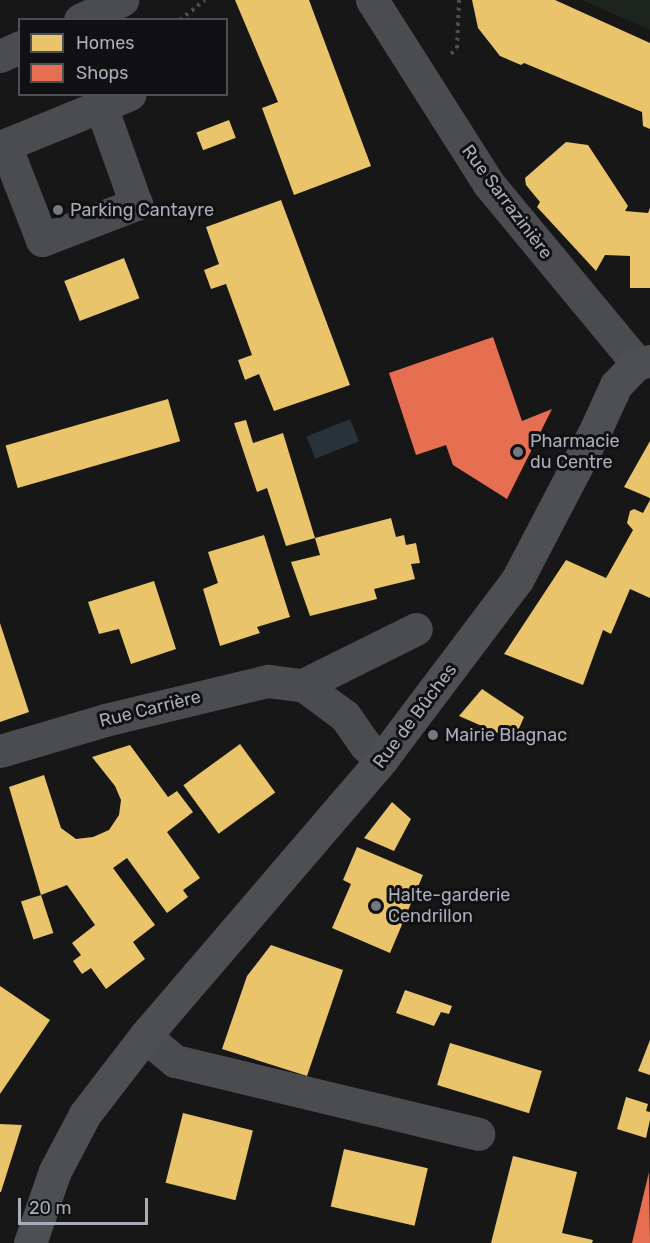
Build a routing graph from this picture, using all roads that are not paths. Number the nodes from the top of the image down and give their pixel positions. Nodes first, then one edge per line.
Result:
1 (372, 0) edge
2 (118, 8) edge
3 (86, 18) edge
4 (18, 48) edge
5 (0, 56) edge
6 (115, 100) edge
7 (2, 146) edge
8 (644, 362) edge
9 (416, 629) dead end
10 (303, 686) junction
11 (0, 751) edge
12 (382, 759) junction
13 (145, 1036) junction
14 (478, 1134) dead end
15 (30, 1243) edge

1 - 8 street, Rue Sarrazinière
2 - 3 street
4 - 5 street
6 - 7 street
6 - 7 street
8 - 12 main road, Rue de Bûches
9 - 10 street
10 - 11 street, Rue Carrière
10 - 12 street, Rue Carrière
12 - 13 main road, Rue de Bûches
13 - 14 street
13 - 15 main road, Rue de Bûches

